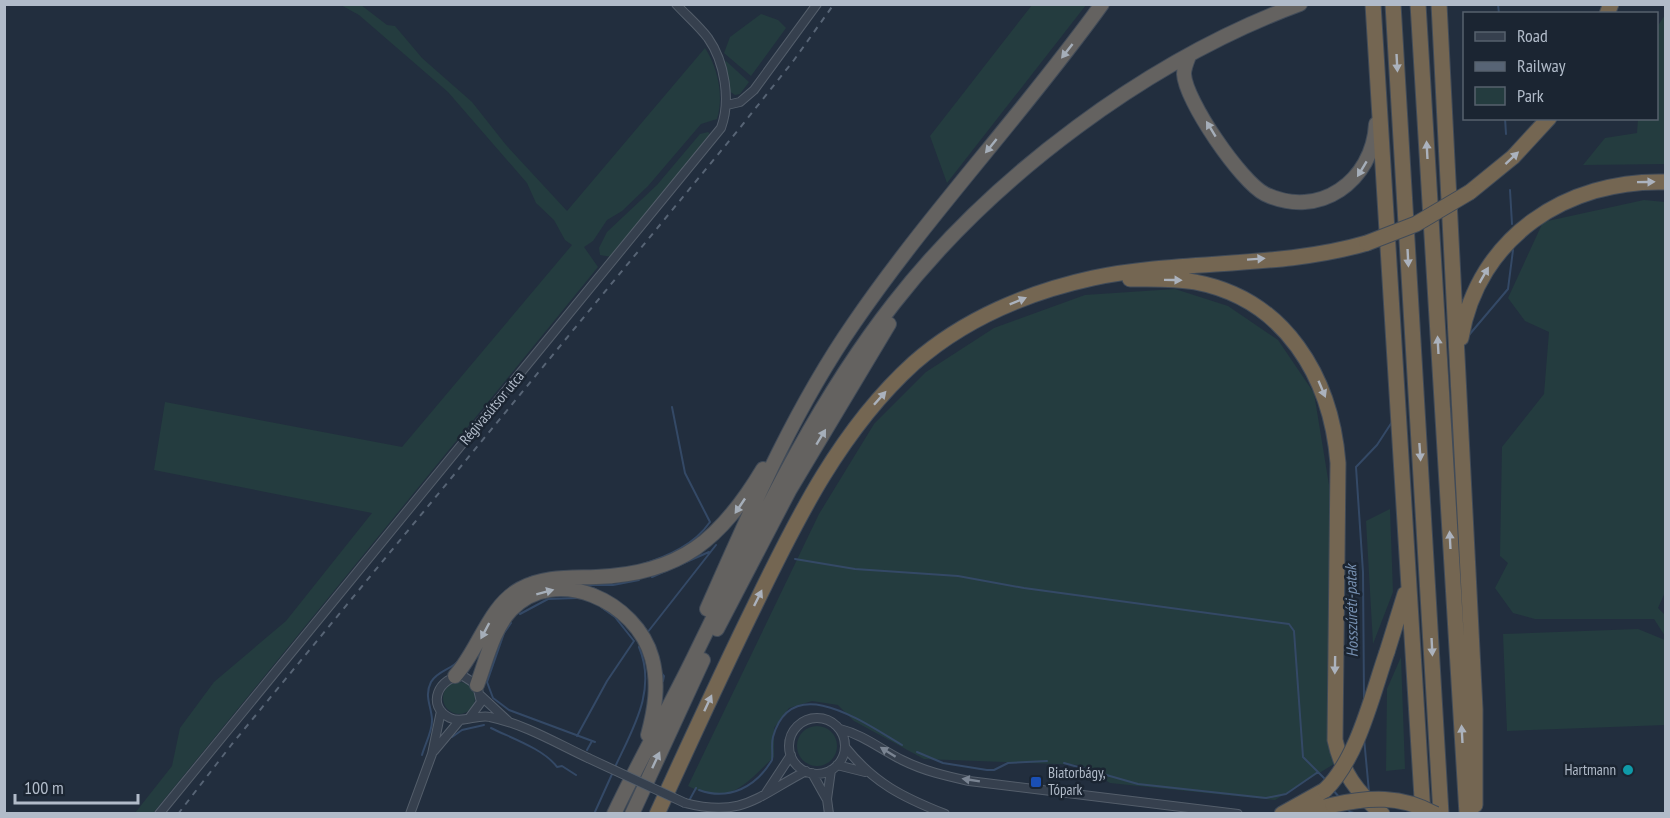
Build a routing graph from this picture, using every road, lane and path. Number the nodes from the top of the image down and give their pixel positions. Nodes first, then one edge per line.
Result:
1 (676, 4) edge
2 (817, 4) edge
3 (1102, 4) edge
4 (1300, 4) edge
5 (1372, 4) edge
6 (1393, 4) edge
7 (1418, 4) edge
8 (1439, 4) edge
9 (1189, 56) junction
10 (1378, 92) junction
11 (727, 105) junction
12 (1547, 120) edge
13 (1665, 182) edge
14 (1094, 278) junction
15 (914, 281) junction
16 (1457, 392) junction
17 (785, 442) junction
18 (1408, 579) junction
19 (455, 676) junction
20 (479, 690) junction
21 (441, 711) junction
22 (470, 717) junction
23 (459, 720) junction
24 (508, 721) junction
25 (840, 729) junction
26 (654, 736) junction
27 (845, 747) junction
28 (432, 754) junction
29 (791, 755) junction
30 (643, 757) junction
31 (834, 768) junction
32 (809, 772) junction
33 (871, 775) junction
34 (764, 795) junction
35 (826, 799) junction
36 (159, 813) edge
37 (410, 813) edge
38 (614, 813) edge
39 (632, 813) edge
40 (657, 813) edge
41 (829, 813) edge
42 (945, 813) edge
43 (1239, 813) edge
44 (1282, 813) edge
45 (1296, 813) edge
46 (1382, 813) edge
47 (1423, 813) edge
48 (1435, 813) edge
49 (1441, 813) edge
50 (1467, 813) edge
51 (1476, 813) edge

1 - 11 street
2 - 11 street
3 -> 17 highway
4 - 9 highway
5 - 10 highway
6 -> 49 highway
50 -> 7 highway
8 - 16 highway
10 -> 9 highway
9 - 15 highway
10 - 18 highway
11 - 36 street, Régivasútsor utca
14 -> 12 highway, bridge
16 -> 13 highway
40 -> 14 highway
14 -> 46 highway
15 - 26 highway
39 -> 15 highway
16 - 51 highway
17 -> 19 highway
17 - 26 highway
18 - 44 highway, bridge
18 - 47 highway
19 - 20 street
19 - 21 street
20 - 22 street
20 - 24 street
20 -> 30 highway
21 - 23 street
21 - 28 street
22 - 23 street
22 - 24 street
23 - 28 street
24 - 34 street, bridge
25 - 27 street
25 - 29 street
43 -> 25 street
26 - 30 highway
27 - 31 street
27 - 33 street
28 - 37 street
29 - 32 street
29 - 34 street
30 - 38 highway
31 - 32 street
31 - 33 street
31 - 35 street
32 - 34 street
32 - 35 street
33 - 42 street
35 - 41 street
45 - 48 highway, bridge

